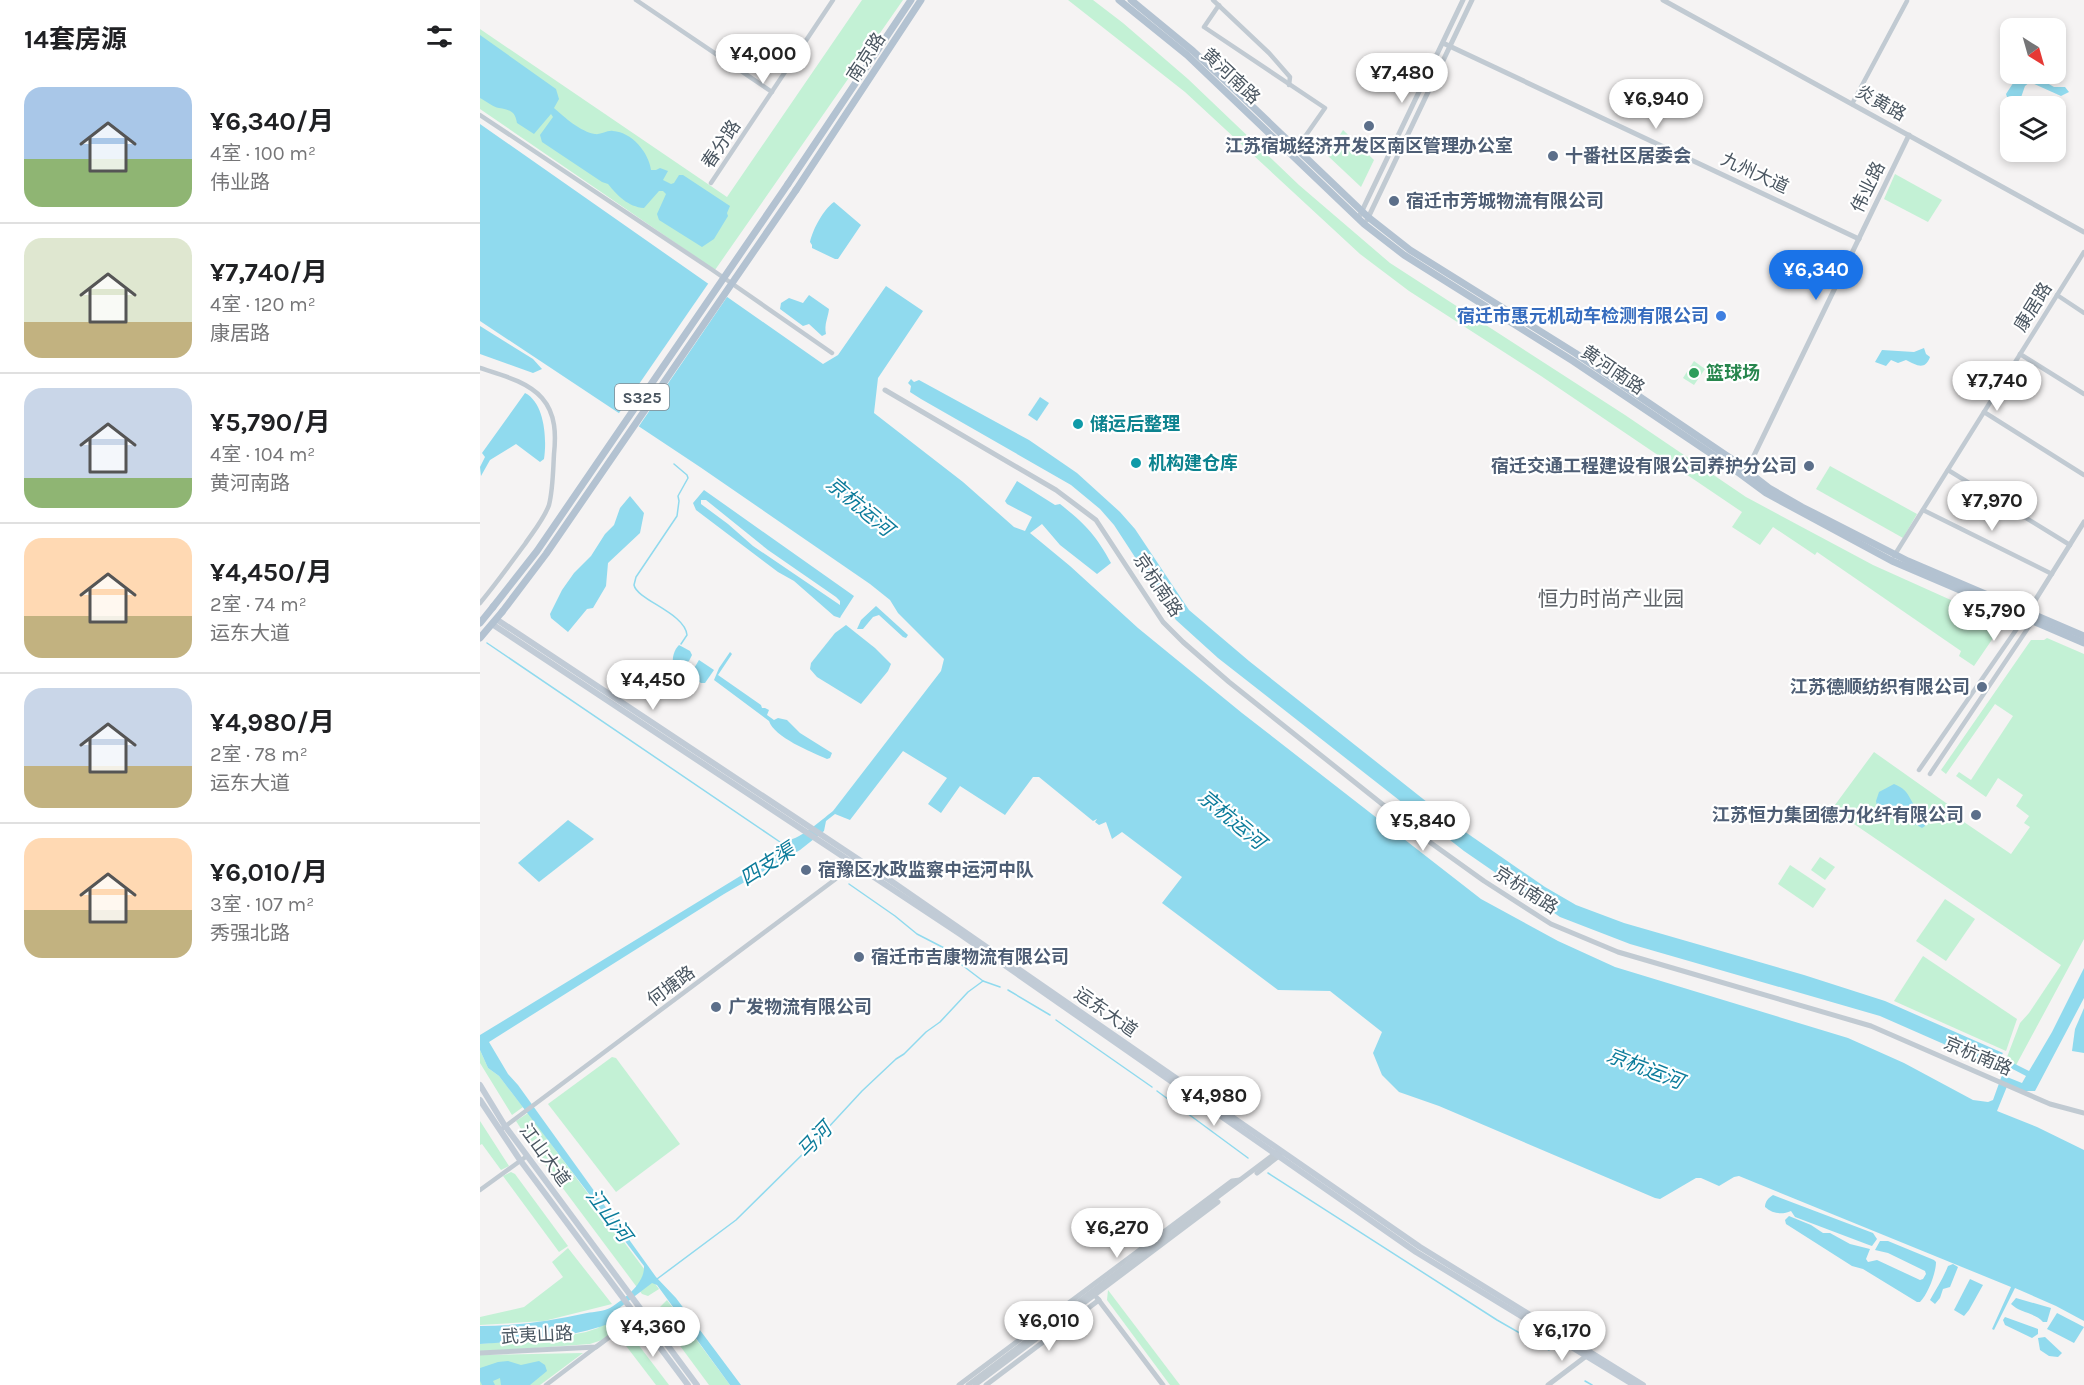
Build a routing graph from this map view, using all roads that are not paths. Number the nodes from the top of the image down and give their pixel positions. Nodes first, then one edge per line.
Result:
1 (636, 0) edge
2 (833, 0) edge
3 (911, 0) edge
4 (921, 0) edge
5 (1119, 0) edge
6 (1132, 0) edge
7 (1213, 0) edge
8 (1463, 0) edge
9 (1472, 0) edge
10 (1663, 0) edge
11 (1907, 1) edge
12 (1219, 5) junction
13 (1443, 43) junction
14 (1450, 46) junction
15 (1289, 85) junction
16 (772, 92) junction
17 (1852, 104) junction
18 (480, 115) edge
19 (1909, 135) junction
20 (1297, 148) junction
21 (711, 183) dead end
22 (1363, 218) junction
23 (2084, 232) edge
24 (1859, 239) junction
25 (2084, 252) edge
26 (2057, 295) junction
27 (2084, 313) edge
28 (832, 353) dead end
29 (2020, 354) junction
30 (480, 368) edge
31 (885, 390) dead end
32 (2084, 394) edge
33 (1984, 412) junction
34 (1948, 470) junction
35 (1745, 475) junction
36 (2084, 475) edge
37 (1923, 510) junction
38 (2084, 522) edge
39 (2070, 545) junction
40 (1893, 558) junction
41 (2052, 574) junction
42 (480, 603) edge
43 (2027, 614) junction
44 (2035, 618) junction
45 (481, 619) edge
46 (494, 622) junction
47 (2084, 636) edge
48 (480, 638) edge
49 (2084, 643) edge
50 (1919, 770) dead end
51 (1930, 774) dead end
52 (852, 859) junction
53 (480, 1085) edge
54 (480, 1100) edge
55 (2084, 1113) edge
56 (506, 1126) junction
57 (499, 1131) junction
58 (1280, 1153) junction
59 (527, 1156) junction
60 (520, 1161) junction
61 (480, 1190) edge
62 (1094, 1294) junction
63 (636, 1317) junction
64 (596, 1347) junction
65 (480, 1353) edge
66 (1588, 1355) junction
67 (546, 1385) edge
68 (688, 1385) edge
69 (697, 1385) edge
70 (959, 1385) edge
71 (969, 1385) edge
72 (975, 1385) edge
73 (986, 1385) edge
74 (1164, 1385) edge
75 (1548, 1385) edge
76 (1634, 1385) edge
77 (1643, 1385) edge

1 - 16 street
2 - 16 street, 春分路
3 - 45 main road, 南京路 / S325, bridge
4 - 46 main road, 南京路 / S325, bridge
5 - 22 main road, 黄河南路
6 - 20 main road, 黄河南路
7 - 12 street
8 - 13 street
9 - 14 street
10 - 17 street, 炎黄路
11 - 17 street
12 - 15 street
12 - 15 street
13 - 14 street, 九州大道
13 - 22 street
14 - 22 street
14 - 24 street, 九州大道
15 - 20 street
16 - 21 street, 春分路
17 - 19 street, 炎黄路
18 - 28 street
19 - 23 street, 炎黄路
19 - 24 street, 伟业路
20 - 22 main road, 黄河南路
22 - 35 main road, 黄河南路
24 - 35 street, 伟业路
25 - 26 street, 康居路
26 - 27 street
26 - 29 street, 康居路
29 - 32 street
29 - 33 street, 康居路
30 - 42 street
31 - 55 street, 京杭南路
33 - 34 street, 康居路
33 - 36 street
34 - 37 street, 康居路
34 - 39 street
35 - 40 main road, 黄河南路
37 - 40 street, 康居路
37 - 41 street
38 - 39 street
39 - 41 street
40 - 43 main road, 黄河南路
41 - 43 street
43 - 44 main road, 黄河南路
43 - 50 street
44 - 47 main road, 黄河南路
44 - 49 main road, 黄河南路
44 - 51 street
46 - 48 main road, S325
46 - 52 main road, 运东大道
52 - 56 street, 何塘路
52 - 58 main road, 运东大道
53 - 56 main road, 江山大道
54 - 57 main road, 江山大道
56 - 57 street, 何塘路
56 - 59 main road, 江山大道
57 - 60 main road, 江山大道
58 - 62 street
58 - 62 street
58 - 66 main road, 运东大道
59 - 60 street
59 - 69 main road, 江山大道
60 - 61 street
60 - 63 main road, 江山大道
62 - 70 street
62 - 71 street
62 - 72 street
62 - 73 street
62 - 74 street
63 - 64 street
63 - 68 main road, 江山大道
64 - 65 street, 武夷山路
64 - 67 street
66 - 75 street
66 - 76 main road, 运东大道
66 - 77 main road, 运东大道

